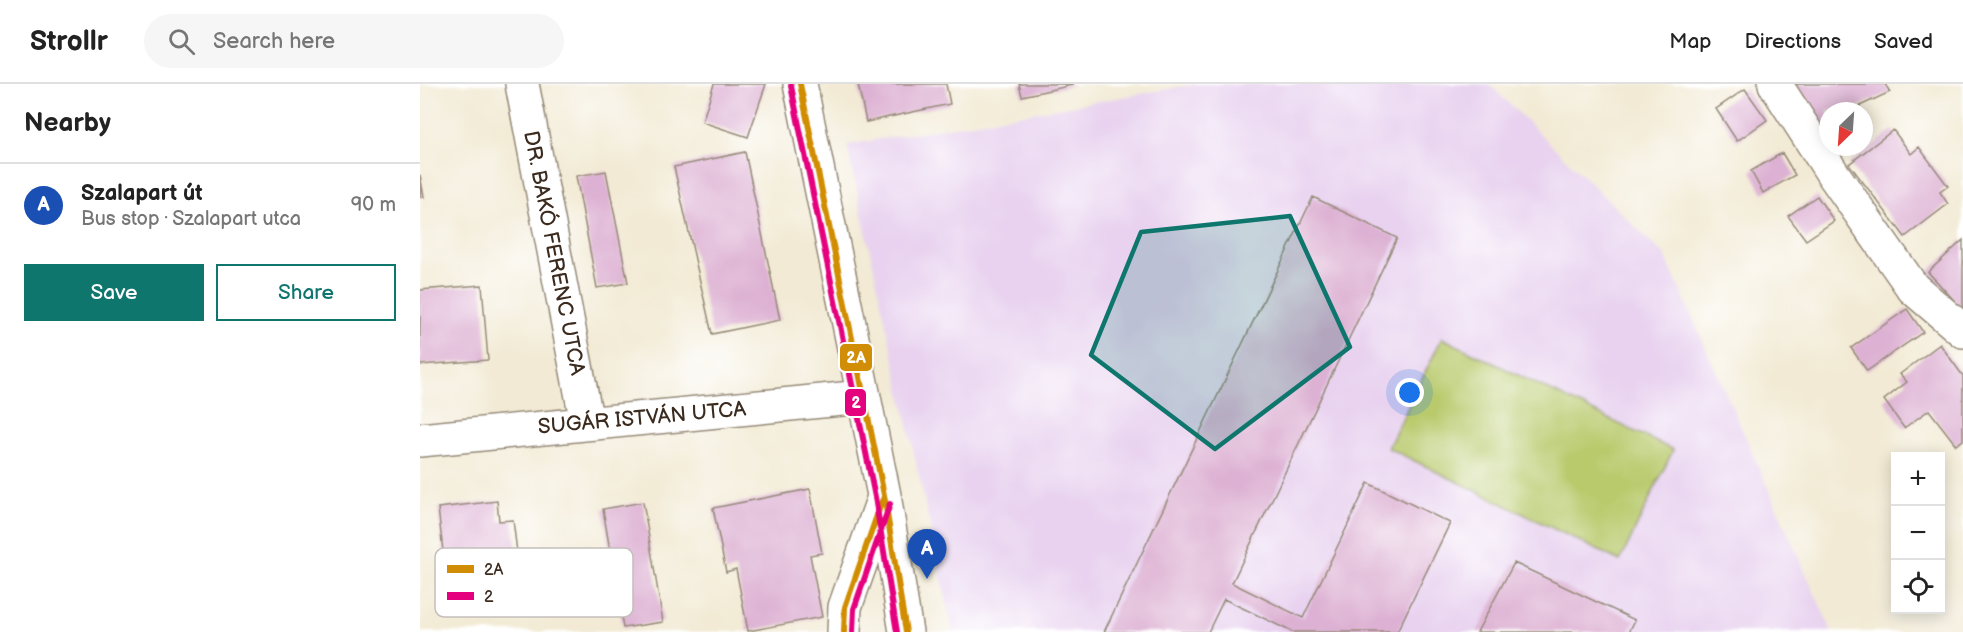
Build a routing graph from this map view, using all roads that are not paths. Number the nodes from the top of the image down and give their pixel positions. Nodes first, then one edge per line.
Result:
1 (522, 84) edge
2 (800, 84) edge
3 (1775, 84) edge
4 (1963, 331) edge
5 (863, 397) junction
6 (587, 423) junction
7 (420, 440) edge
8 (885, 495) junction
9 (844, 632) edge
10 (906, 632) edge

1 - 6 street, DR. BAKÓ FERENC UTCA
2 - 5 street
3 - 4 street
5 - 6 street, SUGÁR ISTVÁN UTCA
5 - 8 street
6 - 7 street, SUGÁR ISTVÁN UTCA
8 - 9 street
8 - 10 street

